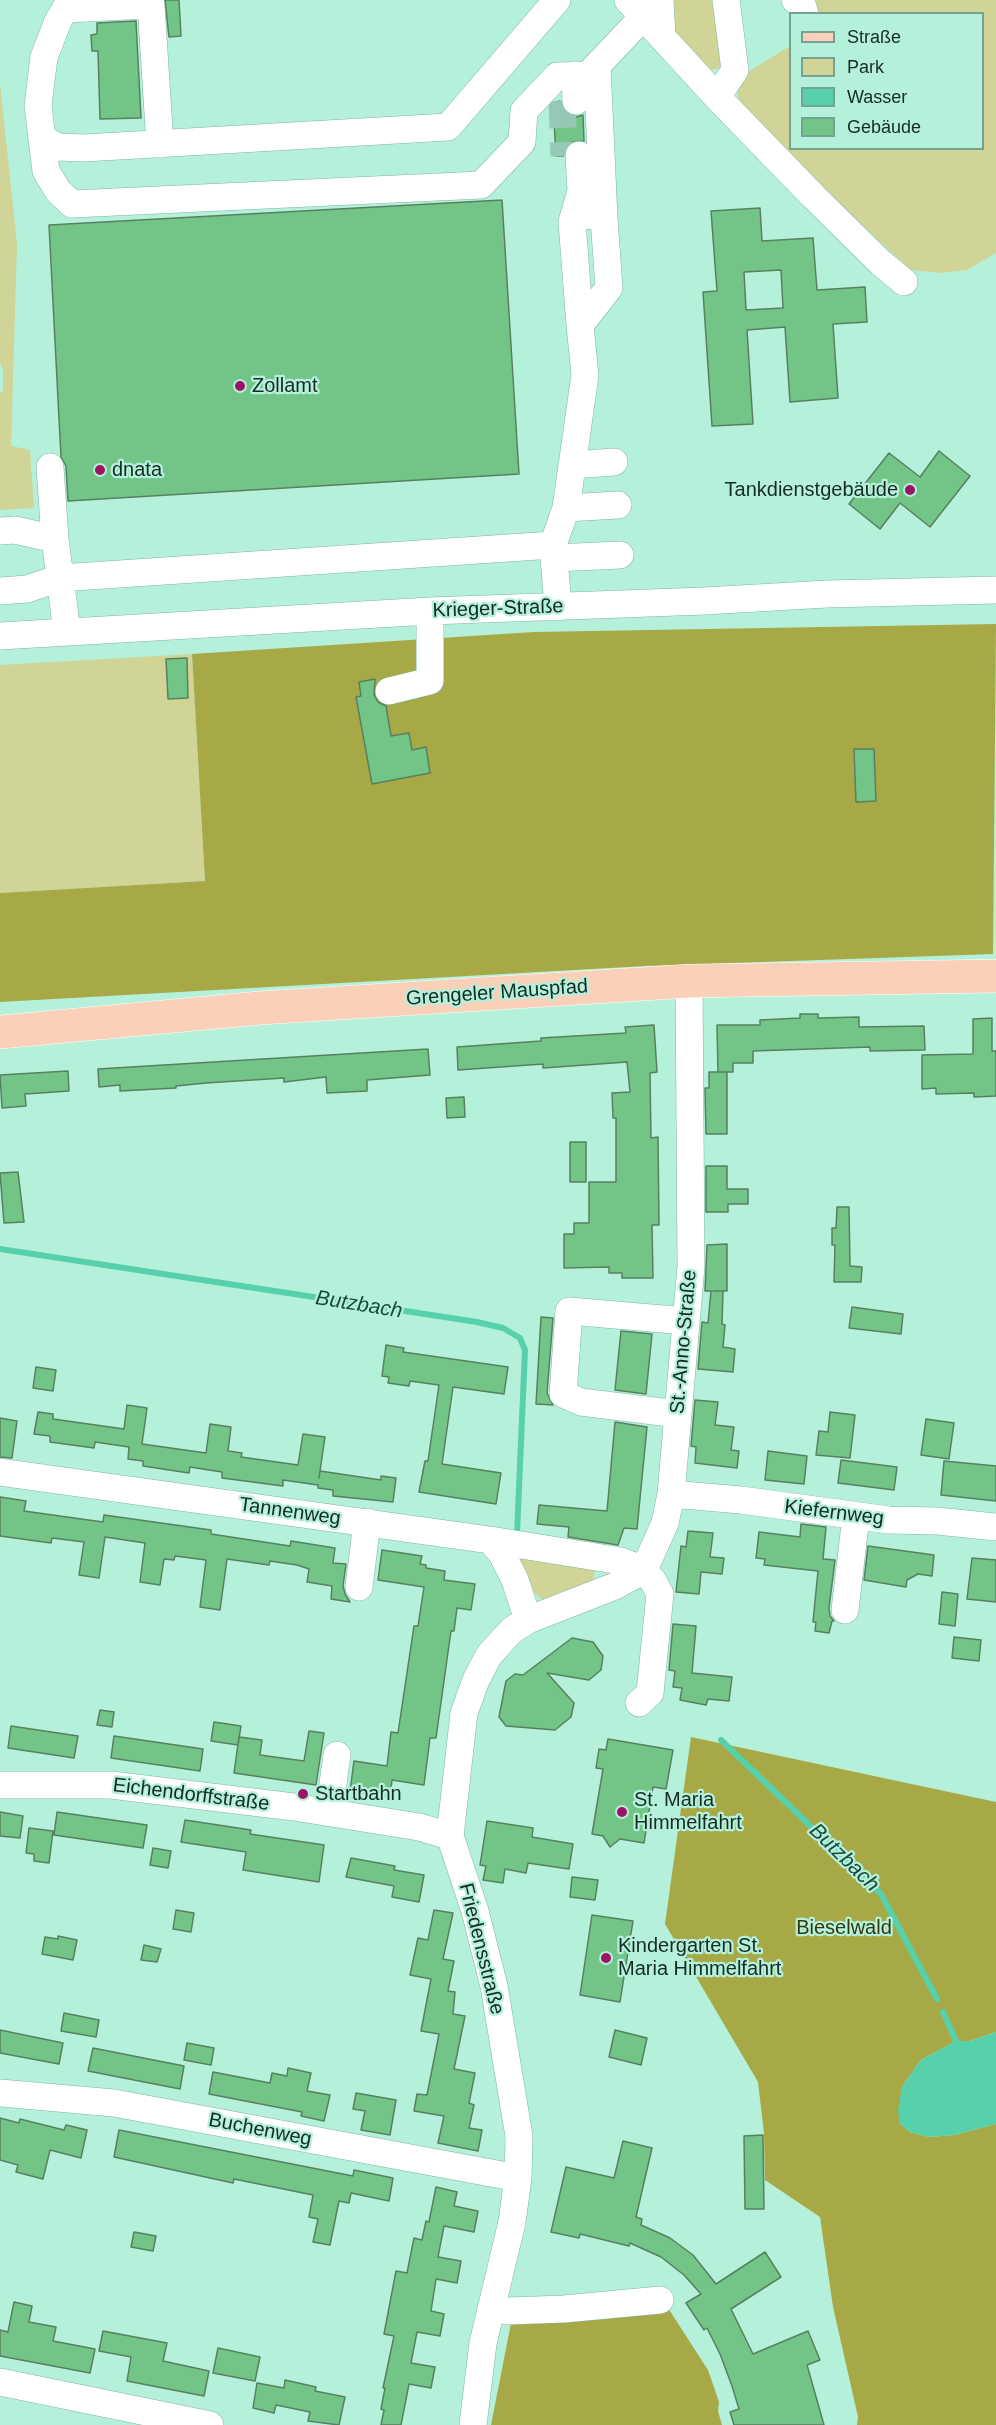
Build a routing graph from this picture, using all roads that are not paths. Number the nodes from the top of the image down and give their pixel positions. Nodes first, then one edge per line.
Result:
1 (557, 0) edge
2 (795, 0) edge
3 (727, 2) edge
4 (68, 5) edge
5 (804, 12) edge
6 (648, 13) edge
7 (574, 84) junction
8 (717, 97) junction
9 (42, 138) junction
10 (160, 144) junction
11 (572, 155) tunnel mouth
12 (604, 218) junction
13 (572, 222) junction
14 (904, 282) dead end
15 (579, 325) junction
16 (614, 462) dead end
17 (572, 465) junction
18 (50, 467) dead end
19 (618, 505) dead end
20 (566, 508) junction
21 (0, 531) edge
22 (56, 539) junction
23 (554, 552) junction
24 (620, 555) dead end
25 (60, 578) junction
26 (996, 590) edge
27 (0, 591) edge
28 (558, 607) junction
29 (430, 611) junction
30 (67, 632) junction
31 (0, 636) edge
32 (388, 691) dead end
33 (996, 976) edge
34 (689, 981) junction
35 (0, 1032) edge
36 (686, 1321) junction
37 (678, 1414) junction
38 (0, 1472) edge
39 (671, 1494) junction
40 (856, 1516) junction
41 (367, 1522) junction
42 (996, 1527) edge
43 (490, 1540) junction
44 (644, 1570) junction
45 (358, 1587) dead end
46 (845, 1610) dead end
47 (528, 1620) junction
48 (644, 1698) dead end
49 (337, 1755) dead end
50 (0, 1785) edge
51 (329, 1812) junction
52 (450, 1836) junction
53 (0, 2092) edge
54 (518, 2178) junction
55 (660, 2300) dead end
56 (491, 2308) junction
57 (0, 2382) edge
58 (210, 2425) edge
59 (473, 2425) edge

1 - 10 street
2 - 5 street
3 - 8 street
4 - 9 street
4 - 10 street
6 - 7 street
6 - 8 street
7 - 9 street
7 - 12 street
8 - 14 street
9 - 10 street
11 - 13 street
12 - 13 street
12 - 15 street
13 - 15 street
15 - 17 street
16 - 17 street
17 - 20 street
18 - 22 street
19 - 20 street
20 - 23 street
21 - 22 street
22 - 25 street
23 - 24 street
23 - 25 street
23 - 28 street
25 - 27 street
25 - 30 street
26 - 28 street, Krieger-Straße
28 - 29 street, Krieger-Straße
29 - 30 street, Krieger-Straße
29 - 32 street
30 - 31 street, Krieger-Straße
33 - 34 main road, Grengeler Mauspfad
34 - 35 main road, Grengeler Mauspfad
34 - 36 street, St.-Anno-Straße
36 - 37 street, St.-Anno-Straße
36 - 37 street
37 - 39 street, St.-Anno-Straße
38 - 41 street, Tannenweg
39 - 40 street, Kiefernweg
39 - 44 street, St.-Anno-Straße
40 - 42 street, Kiefernweg
40 - 46 street
41 - 43 street, Tannenweg
41 - 45 street
43 - 44 street, Tannenweg
43 - 47 street
44 - 47 street, Friedensstraße
44 - 48 street
47 - 52 street, Friedensstraße
49 - 51 street
50 - 51 street, Eichendorffstraße
51 - 52 street, Eichendorffstraße
52 - 54 street, Friedensstraße
53 - 54 street, Buchenweg
54 - 56 street, Friedensstraße
55 - 56 street
56 - 59 street, Friedensstraße
57 - 58 street

